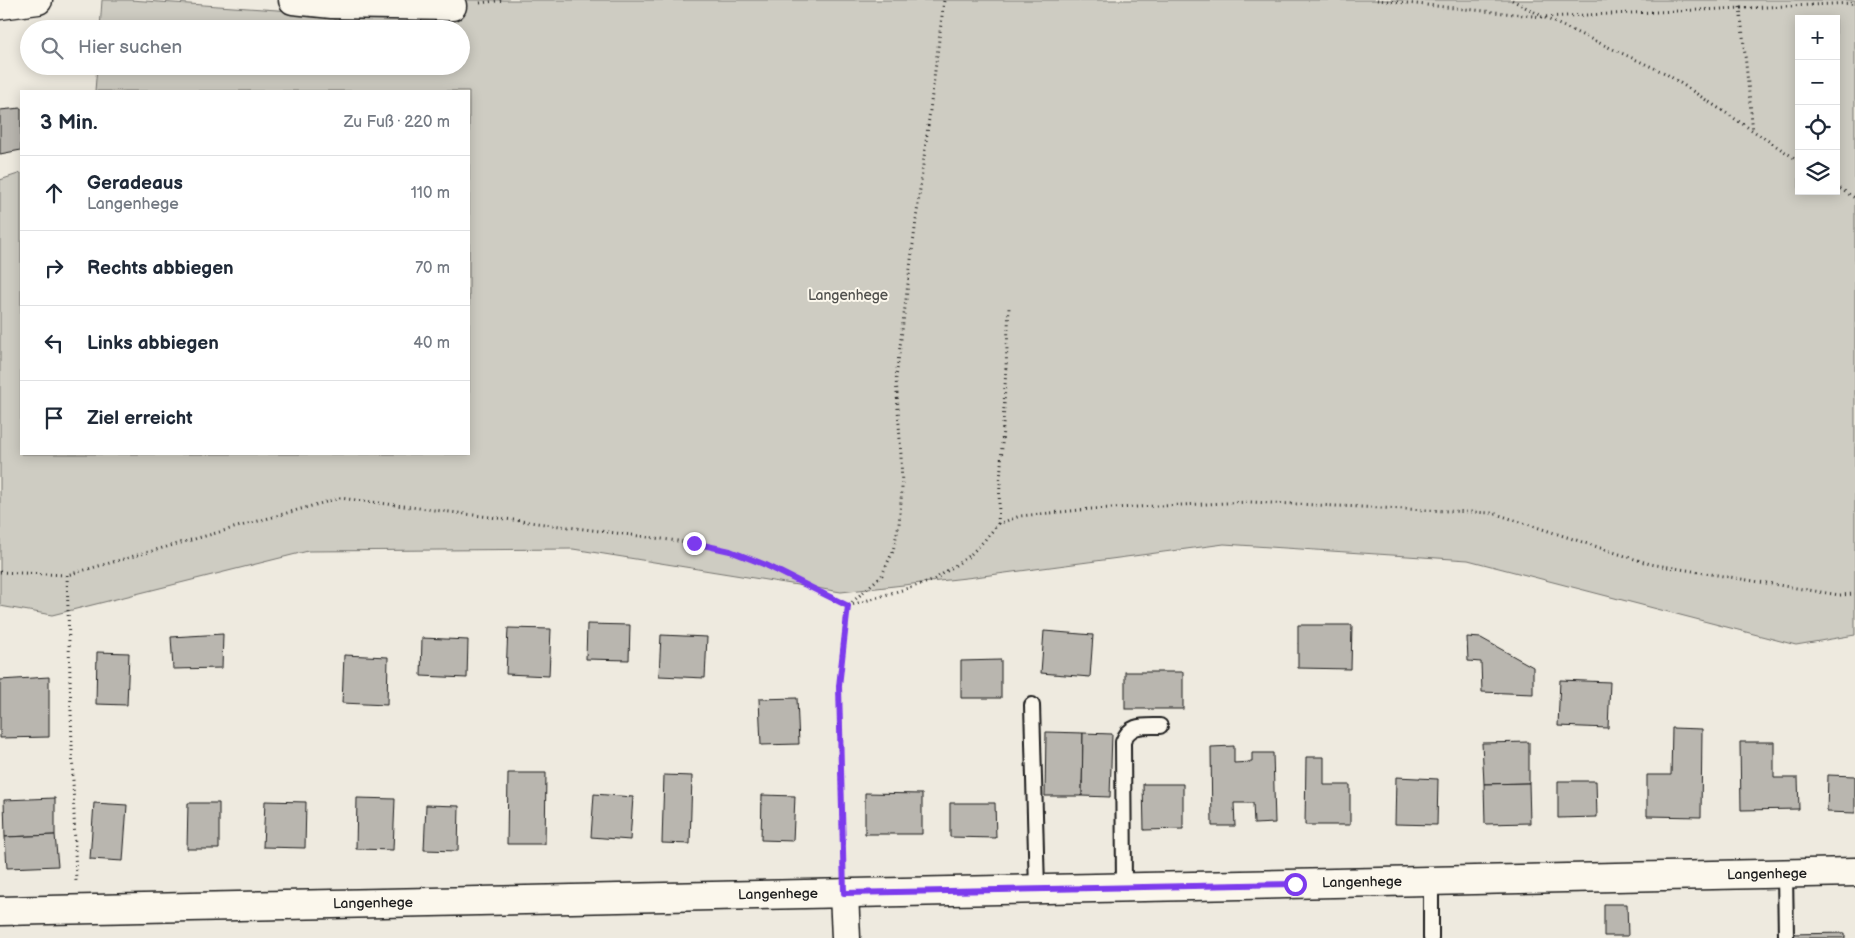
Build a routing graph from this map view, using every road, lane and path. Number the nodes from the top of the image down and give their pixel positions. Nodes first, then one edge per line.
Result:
1 (38, 0) edge
2 (293, 0) edge
3 (944, 0) edge
4 (1377, 0) edge
5 (1512, 0) edge
6 (1855, 3) edge
7 (0, 5) edge
8 (452, 6) dead end
9 (1740, 7) junction
10 (1543, 17) junction
11 (1753, 131) junction
12 (1795, 158) edge
13 (1840, 189) edge
14 (1855, 198) edge
15 (1009, 308) dead end
16 (998, 524) junction
17 (0, 572) edge
18 (68, 574) junction
19 (1855, 594) edge
20 (848, 606) junction
21 (1032, 704) dead end
22 (1160, 726) dead end
23 (1855, 872) edge
24 (1785, 874) junction
25 (1431, 881) junction
26 (1124, 887) junction
27 (1037, 889) junction
28 (844, 893) junction
29 (76, 910) junction
30 (0, 911) edge
31 (846, 938) edge
32 (1431, 938) edge
33 (1786, 938) edge

1 - 7 street
2 - 8 street
3 - 20 path
4 - 10 path
5 - 10 path
6 - 9 path
9 - 10 path
9 - 11 path
10 - 11 path
11 - 12 path
13 - 14 path
15 - 16 path
16 - 19 path
16 - 20 path
17 - 18 path
18 - 20 path
18 - 29 path
20 - 28 path
21 - 27 lane
22 - 26 lane
23 - 24 street, Langenhege
24 - 25 street, Langenhege
24 - 33 lane
25 - 26 street, Langenhege
25 - 32 lane
26 - 27 street, Langenhege
27 - 28 street, Langenhege
28 - 29 street, Langenhege
28 - 31 street
29 - 30 street, Langenhege

